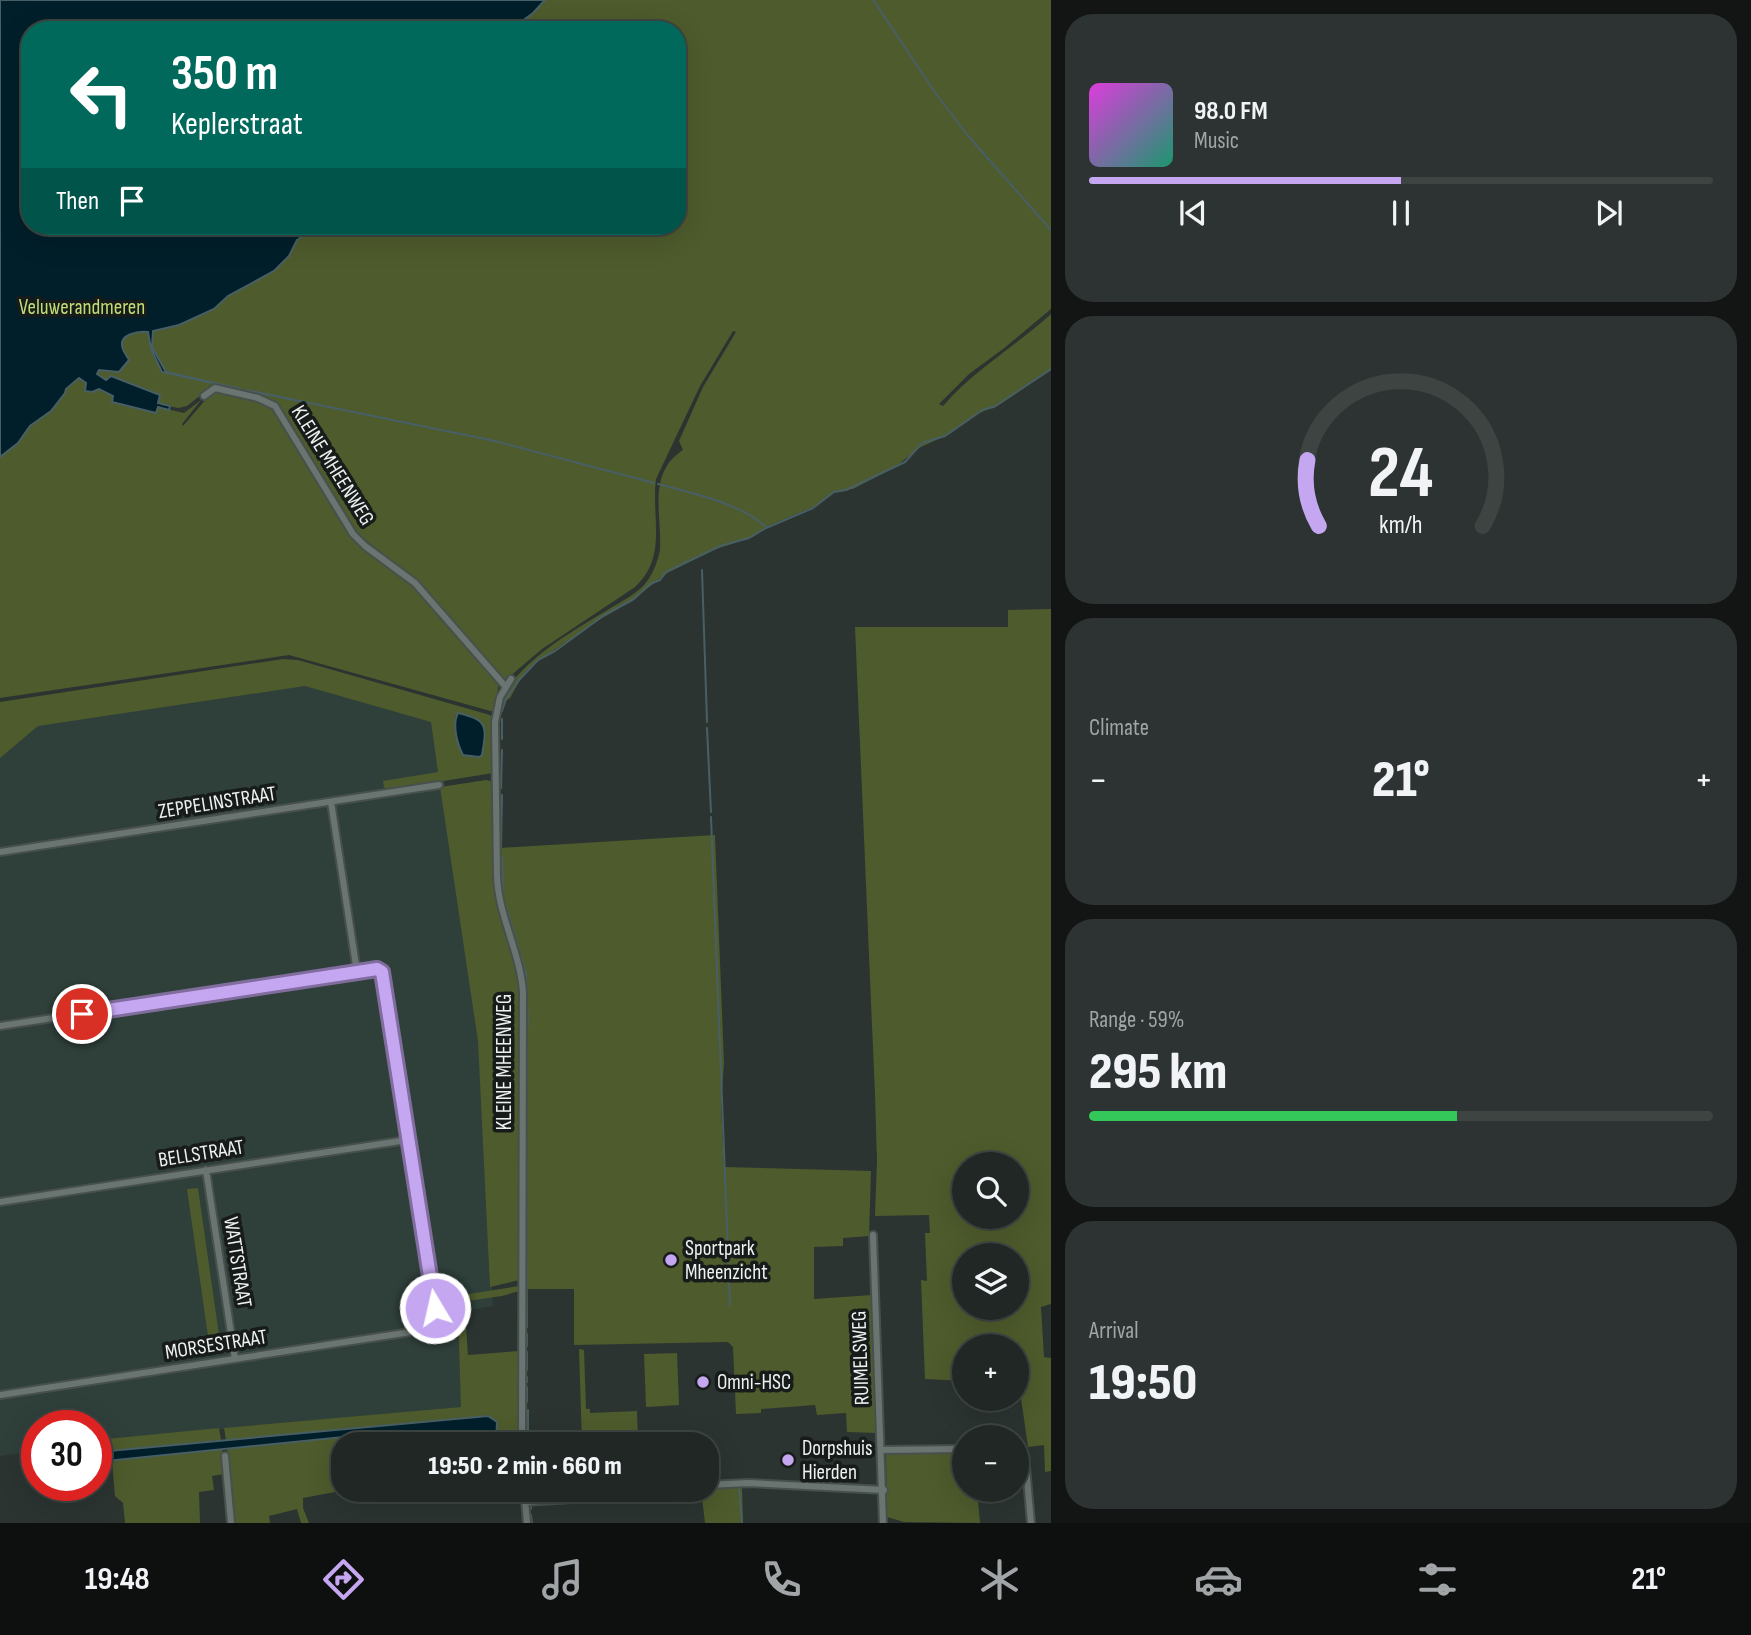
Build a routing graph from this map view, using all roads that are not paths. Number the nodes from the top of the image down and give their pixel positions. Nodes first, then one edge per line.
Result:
1 (204, 396) dead end
2 (511, 678) dead end
3 (505, 686) junction
4 (439, 785) dead end
5 (331, 802) junction
6 (0, 852) edge
7 (358, 972) junction
8 (0, 1026) edge
9 (407, 1140) junction
10 (206, 1170) junction
11 (0, 1202) edge
12 (873, 1235) dead end
13 (236, 1359) junction
14 (0, 1395) edge
15 (522, 1432) edge
16 (952, 1449) edge
17 (881, 1450) junction
18 (225, 1456) dead end
19 (719, 1484) edge
20 (884, 1490) junction
21 (1029, 1501) edge
22 (525, 1502) edge
23 (231, 1523) edge
24 (527, 1523) edge
25 (883, 1523) edge
26 (1031, 1523) edge

1 - 3 street, KLEINE MHEENWEG
2 - 3 street, KLEINE MHEENWEG
3 - 15 street, KLEINE MHEENWEG
4 - 5 street, ZEPPELINSTRAAT
5 - 6 street, ZEPPELINSTRAAT
5 - 7 street
7 - 8 street
7 - 9 street
9 - 10 street, BELLSTRAAT
9 - 13 street, MORSESTRAAT
10 - 11 street, BELLSTRAAT
10 - 13 street, WATTSTRAAT
12 - 17 street, RUIMELSWEG
13 - 14 street, MORSESTRAAT
16 - 17 street
17 - 20 street, RUIMELSWEG
18 - 23 street
19 - 20 street
20 - 25 street, RUIMELSWEG
21 - 26 street
22 - 24 street

